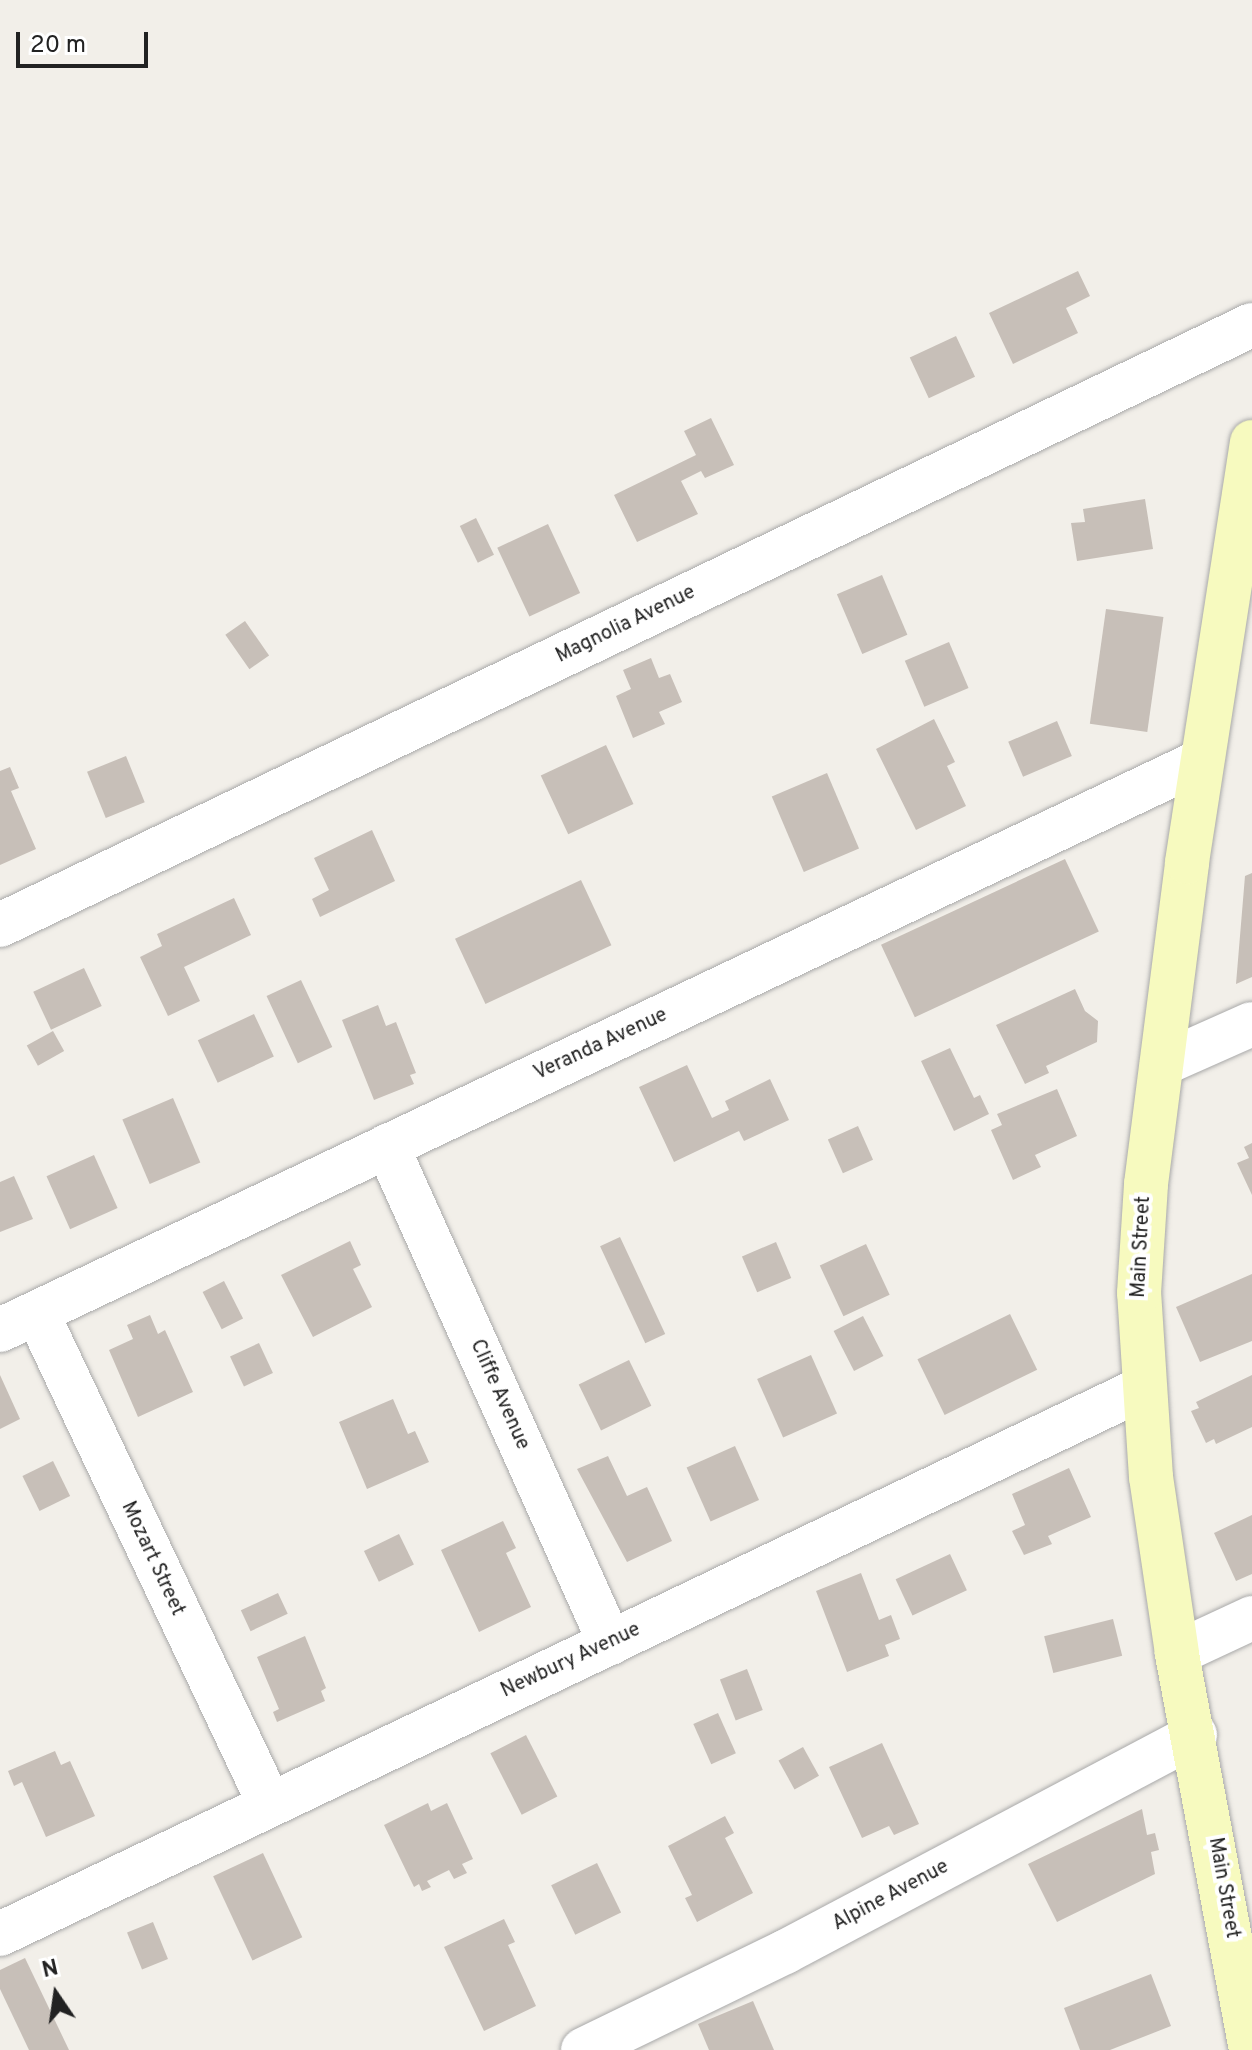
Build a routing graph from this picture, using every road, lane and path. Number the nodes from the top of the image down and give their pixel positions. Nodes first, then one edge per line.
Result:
1 (1252, 325) edge
2 (1252, 442) edge
3 (1201, 761) junction
4 (0, 925) edge
5 (1252, 1024) edge
6 (1162, 1064) junction
7 (387, 1146) junction
8 (18, 1322) edge
9 (1141, 1389) junction
10 (1252, 1618) edge
11 (610, 1643) junction
12 (1177, 1653) junction
13 (1195, 1735) junction
14 (270, 1805) junction
15 (0, 1934) edge
16 (583, 2050) edge
17 (1251, 2050) edge

1 - 4 street, Magnolia Avenue
2 - 3 main road, Main Street
3 - 6 main road, Main Street
3 - 7 street, Veranda Avenue
5 - 6 street
6 - 9 main road, Main Street
7 - 8 street, Veranda Avenue
7 - 11 street, Cliffe Avenue
8 - 14 street, Mozart Street
9 - 11 street, Newbury Avenue
9 - 12 main road, Main Street
10 - 12 street
11 - 14 street, Newbury Avenue
12 - 13 main road, Main Street
13 - 16 street, Alpine Avenue
13 - 17 main road, Main Street
14 - 15 street, Newbury Avenue

